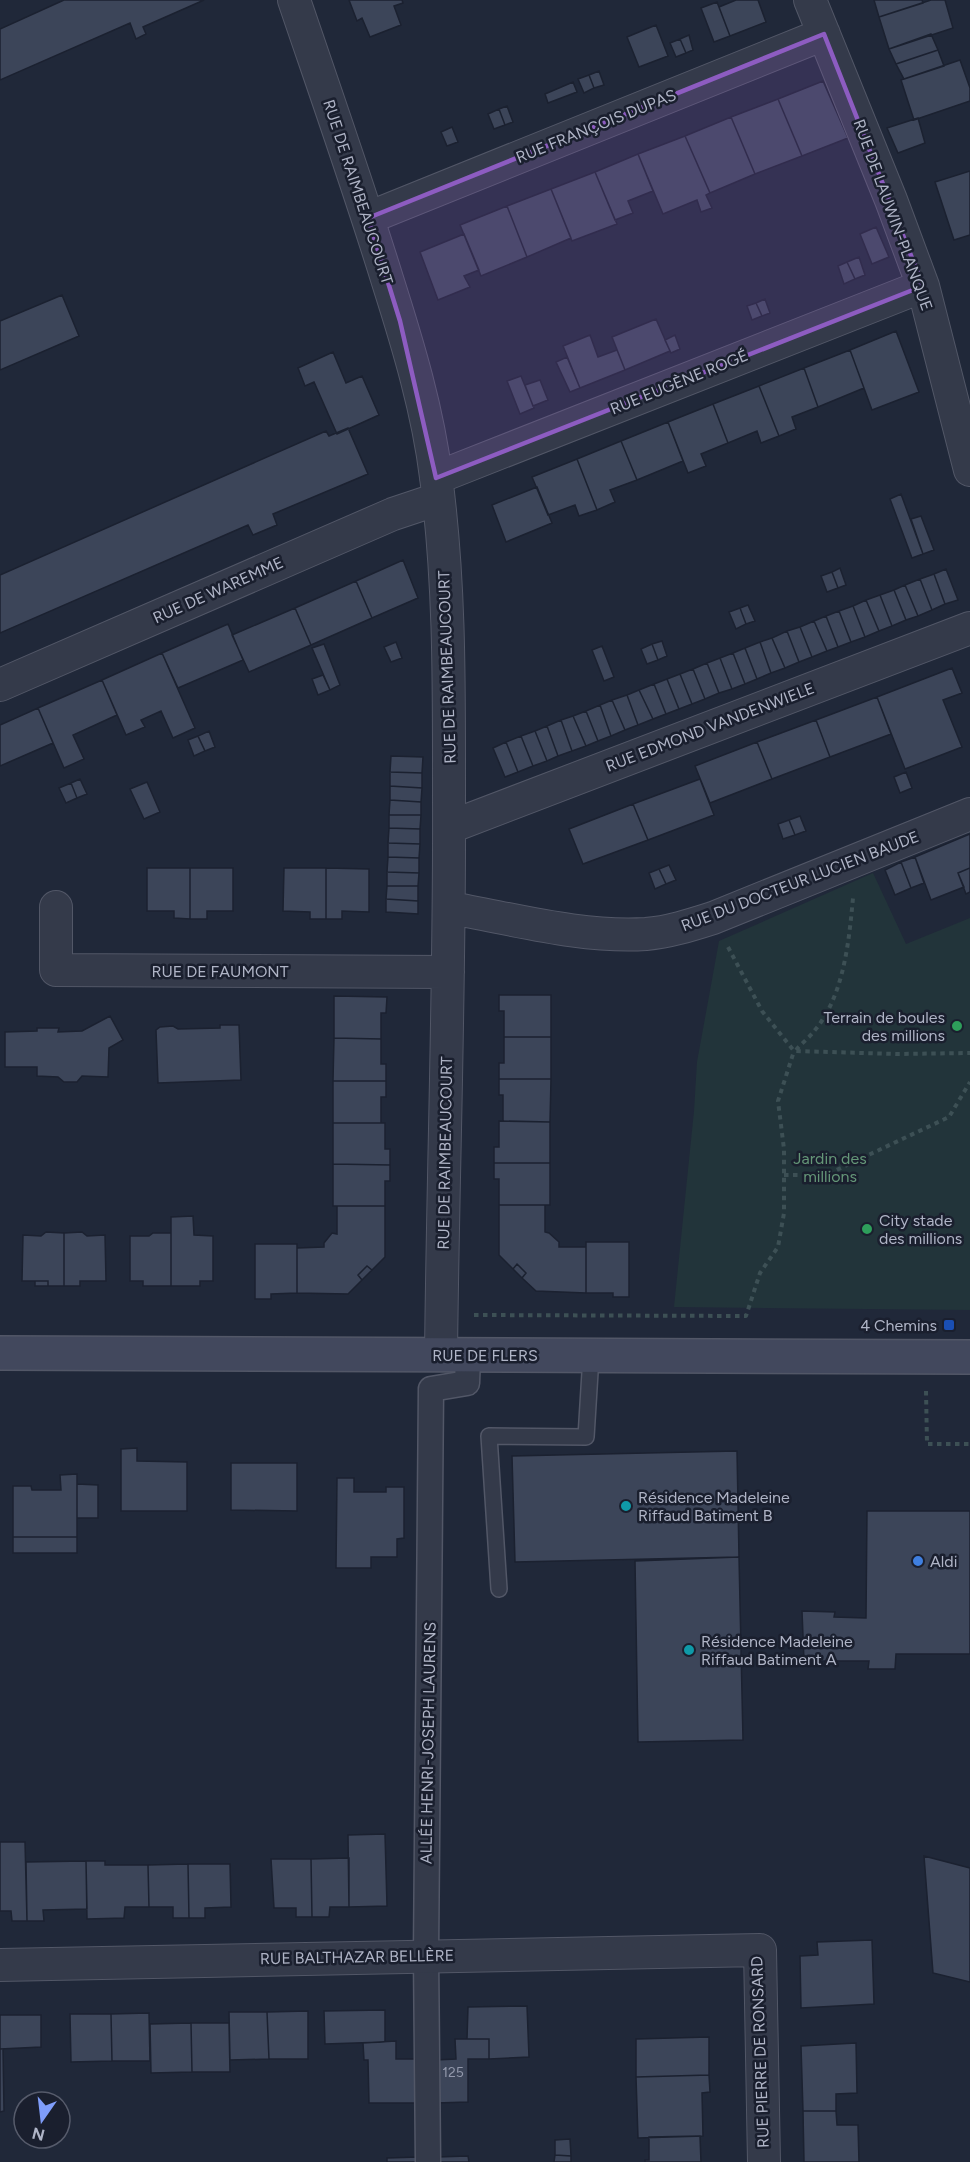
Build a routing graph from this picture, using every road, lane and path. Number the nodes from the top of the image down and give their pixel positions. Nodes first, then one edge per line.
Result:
1 (294, 0) edge
2 (810, 0) edge
3 (824, 34) junction
4 (368, 218) junction
5 (923, 286) junction
6 (970, 470) edge
7 (437, 489) junction
8 (970, 628) edge
9 (0, 685) edge
10 (970, 814) edge
11 (450, 827) junction
12 (856, 860) junction
13 (56, 907) dead end
14 (450, 908) junction
15 (713, 918) junction
16 (448, 972) junction
17 (795, 1050) junction
18 (970, 1053) edge
19 (970, 1082) edge
20 (784, 1175) junction
21 (441, 1315) junction
22 (0, 1353) edge
23 (454, 1355) junction
24 (591, 1356) junction
25 (926, 1357) junction
26 (970, 1358) edge
27 (970, 1444) edge
28 (498, 1589) dead end
29 (714, 1952) joint
30 (426, 1955) junction
31 (0, 1965) edge
32 (428, 2162) edge
33 (764, 2162) edge

1 - 4 street, RUE DE RAIMBEAUCOURT
2 - 3 street, RUE DE LAUWIN-PLANQUE
3 - 4 street, RUE FRANÇOIS DUPAS
3 - 5 street, RUE DE LAUWIN-PLANQUE
4 - 7 street, RUE DE RAIMBEAUCOURT
5 - 6 street, RUE DE LAUWIN-PLANQUE
5 - 7 street, RUE EUGÈNE ROGÉ
7 - 9 street, RUE DE WAREMME
7 - 11 street, RUE DE RAIMBEAUCOURT
8 - 11 street, RUE EDMOND VANDENWIELE
10 - 12 street, RUE DU DOCTEUR LUCIEN BAUDE
11 - 14 street, RUE DE RAIMBEAUCOURT
12 - 15 street, RUE DU DOCTEUR LUCIEN BAUDE
12 - 17 path
13 - 16 street, RUE DE FAUMONT
14 - 15 street, RUE DU DOCTEUR LUCIEN BAUDE
14 - 16 street, RUE DE RAIMBEAUCOURT
15 - 17 path
16 - 21 street, RUE DE RAIMBEAUCOURT
17 - 18 path
17 - 20 path
19 - 20 path
20 - 21 path
21 - 23 street, RUE DE RAIMBEAUCOURT
22 - 23 main road, RUE DE FLERS
23 - 24 main road, RUE DE FLERS
23 - 30 street, ALLÉE HENRI-JOSEPH LAURENS
24 - 25 main road, RUE DE FLERS
24 - 28 lane
25 - 26 main road, RUE DE FLERS
25 - 27 path
29 - 30 street, RUE BALTHAZAR BELLÈRE
29 - 33 street, RUE PIERRE DE RONSARD
30 - 31 street, RUE BALTHAZAR BELLÈRE
30 - 32 street, ALLÉE HENRI-JOSEPH LAURENS

